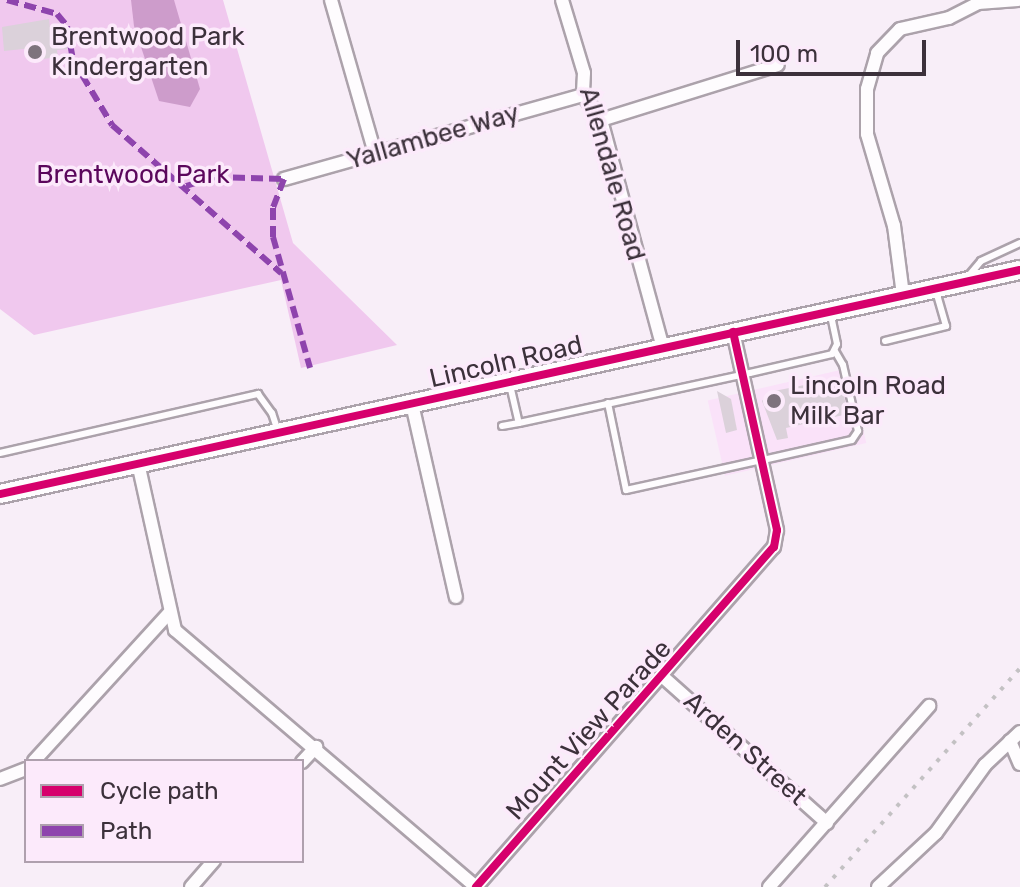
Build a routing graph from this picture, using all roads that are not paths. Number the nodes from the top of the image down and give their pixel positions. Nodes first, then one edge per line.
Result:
1 (331, 0) edge
2 (562, 0) edge
3 (1018, 0) edge
4 (778, 65) dead end
5 (583, 95) junction
6 (601, 120) junction
7 (375, 153) junction
8 (284, 179) dead end
9 (1020, 243) edge
10 (1019, 274) edge
11 (965, 282) junction
12 (935, 288) junction
13 (903, 295) junction
14 (830, 312) junction
15 (733, 332) junction
16 (885, 341) dead end
17 (663, 348) junction
18 (835, 351) junction
19 (742, 374) junction
20 (509, 381) junction
21 (608, 403) junction
22 (412, 404) junction
23 (519, 423) junction
24 (502, 426) dead end
25 (278, 432) junction
26 (0, 453) edge
27 (763, 460) junction
28 (138, 463) junction
29 (0, 494) edge
30 (456, 597) dead end
31 (169, 613) junction
32 (662, 676) junction
33 (929, 706) dead end
34 (1020, 732) edge
35 (1010, 741) junction
36 (316, 747) junction
37 (36, 759) edge
38 (304, 760) edge
39 (1020, 764) edge
40 (24, 770) edge
41 (0, 779) edge
42 (827, 823) junction
43 (212, 863) edge
44 (191, 887) edge
45 (476, 887) edge
46 (769, 887) edge
47 (878, 887) edge

1 - 7 street
2 - 5 street, Allendale Road
3 - 13 street
4 - 6 street
5 - 6 street, Allendale Road
5 - 7 street, Yallambee Way
6 - 17 street, Allendale Road
7 - 8 street, Yallambee Way
9 - 11 lane
10 - 11 main road, Lincoln Road
11 - 12 main road, Lincoln Road
12 - 13 main road, Lincoln Road
12 - 16 lane
13 - 14 main road, Lincoln Road
14 - 15 main road, Lincoln Road
14 - 18 lane
15 - 17 main road, Lincoln Road
15 - 19 street, Mount View Parade
17 - 20 main road, Lincoln Road
18 - 19 lane
18 - 27 lane
19 - 21 lane
19 - 27 street, Mount View Parade
20 - 22 main road, Lincoln Road
20 - 23 lane
21 - 23 lane
21 - 27 lane
22 - 25 main road, Lincoln Road
22 - 30 street
23 - 24 lane
25 - 26 lane
25 - 28 main road, Lincoln Road
27 - 32 street, Mount View Parade
28 - 29 main road, Lincoln Road
28 - 31 street
31 - 36 street
31 - 37 street
32 - 42 street, Arden Street
32 - 45 street, Mount View Parade
33 - 42 street
34 - 35 street
35 - 39 street
35 - 47 street
36 - 38 street
36 - 45 street
40 - 41 street
42 - 46 street
43 - 44 street

